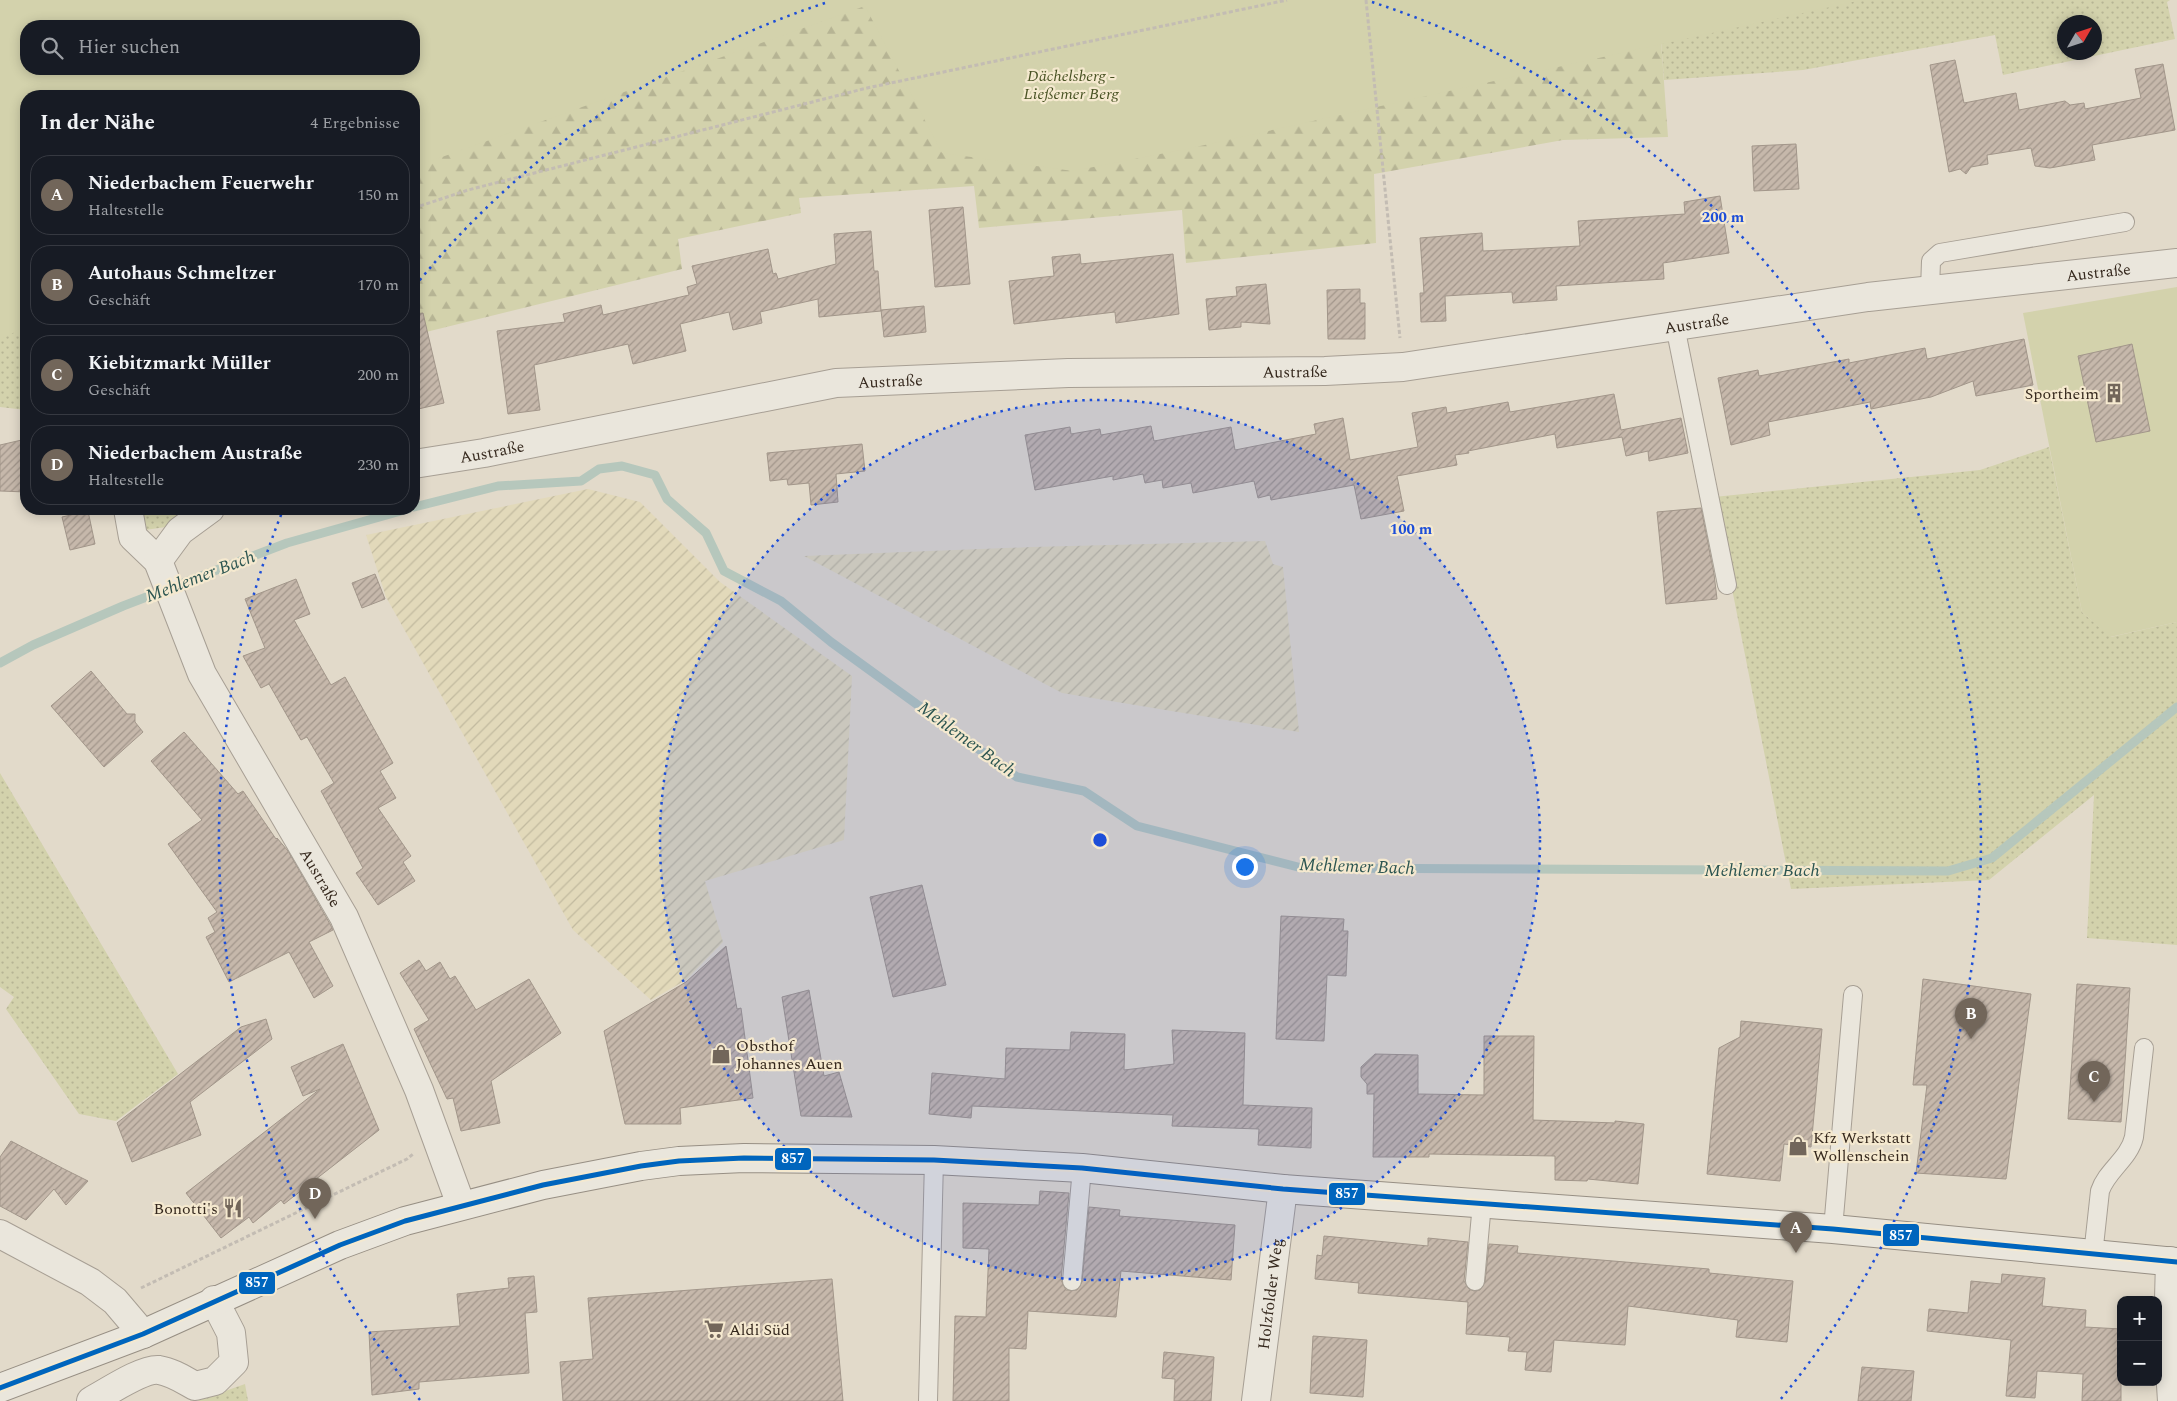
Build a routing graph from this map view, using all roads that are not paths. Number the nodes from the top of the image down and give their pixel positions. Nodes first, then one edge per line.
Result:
1 (2125, 222) dead end
2 (2177, 263) edge
3 (1930, 290) junction
4 (1675, 326) junction
5 (420, 463) edge
6 (129, 515) edge
7 (202, 515) edge
8 (160, 567) junction
9 (1727, 584) dead end
10 (1853, 995) dead end
11 (2144, 1048) dead end
12 (934, 1160) junction
13 (1082, 1168) junction
14 (1283, 1189) junction
15 (1482, 1203) junction
16 (461, 1205) junction
17 (1833, 1229) junction
18 (0, 1234) edge
19 (2093, 1255) junction
20 (2173, 1262) edge
21 (1072, 1280) dead end
22 (1475, 1281) dead end
23 (214, 1300) junction
24 (143, 1334) junction
25 (0, 1388) edge
26 (91, 1401) edge
27 (928, 1401) edge
28 (1256, 1401) edge
29 (2172, 1401) edge

1 - 3 lane
2 - 3 street, Austraße
3 - 4 street, Austraße
4 - 5 street, Austraße
4 - 9 lane
6 - 8 street, Austraße
7 - 8 street
8 - 16 street, Austraße
10 - 17 lane
11 - 19 lane
12 - 13 street
12 - 16 street
12 - 27 lane
13 - 14 street
13 - 21 lane
14 - 15 street
14 - 28 street, Holzfolder Weg
15 - 17 street
15 - 22 lane
16 - 23 street
17 - 19 street
18 - 24 street
19 - 20 street
20 - 29 street
23 - 24 street
23 - 26 street
24 - 25 street

